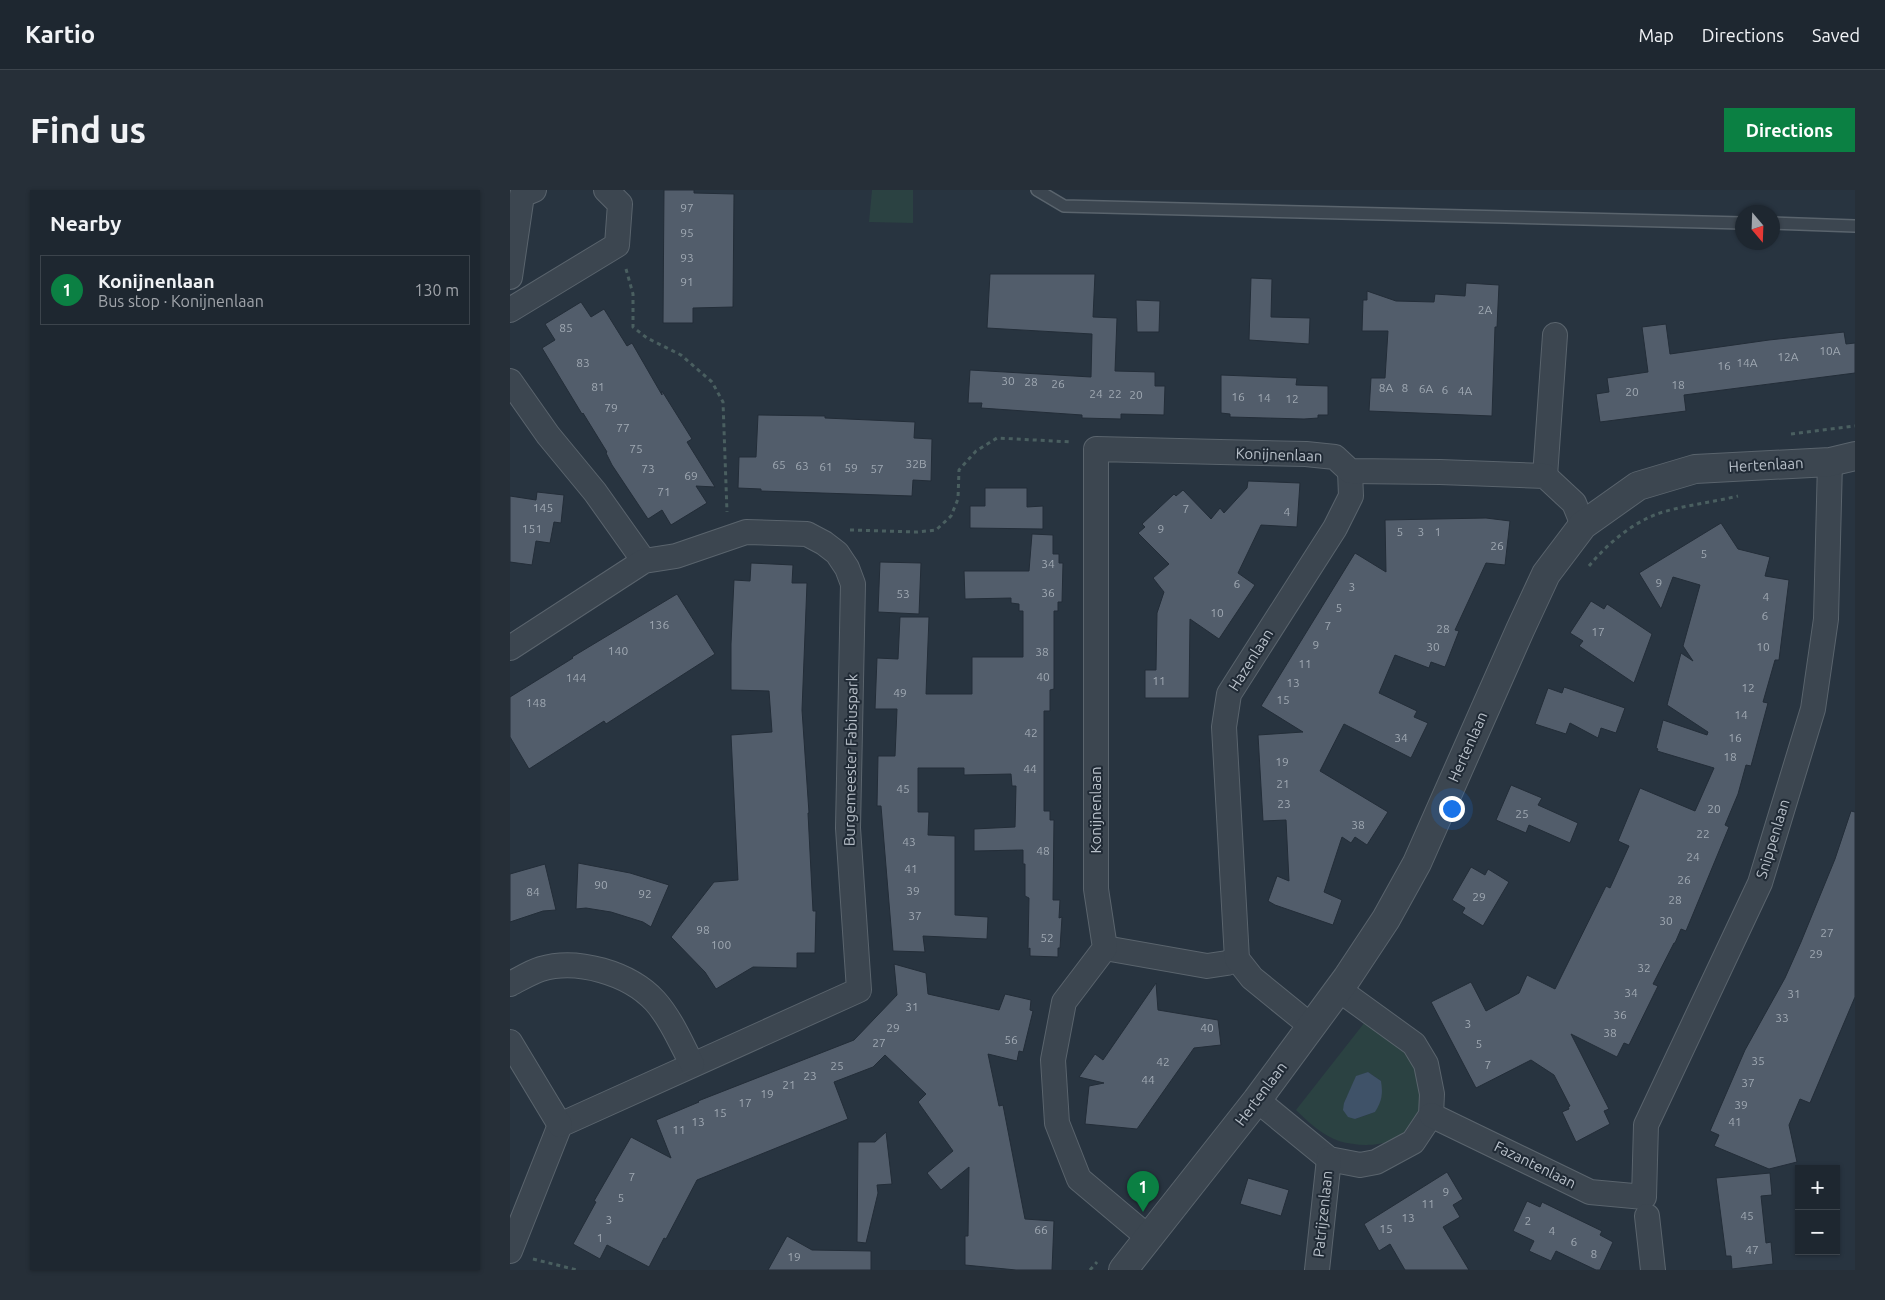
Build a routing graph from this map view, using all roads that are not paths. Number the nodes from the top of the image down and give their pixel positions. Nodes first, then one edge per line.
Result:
1 (534, 190) edge
2 (606, 190) edge
3 (1037, 190) edge
4 (1735, 223) edge
5 (1780, 224) edge
6 (1855, 226) edge
7 (510, 276) edge
8 (510, 310) edge
9 (1555, 335) dead end
10 (510, 381) edge
11 (1843, 459) edge
12 (1350, 471) junction
13 (1545, 476) junction
14 (1584, 526) junction
15 (644, 561) junction
16 (510, 648) edge
17 (1105, 948) junction
18 (1237, 959) junction
19 (510, 984) edge
20 (1338, 989) junction
21 (1311, 1026) junction
22 (510, 1042) edge
23 (692, 1064) junction
24 (1257, 1100) junction
25 (1431, 1115) junction
26 (560, 1124) junction
27 (1328, 1158) junction
28 (1646, 1206) junction
29 (1149, 1238) junction
30 (518, 1254) edge
31 (1122, 1270) edge
32 (1317, 1270) edge
33 (1653, 1270) edge

1 - 7 street
2 - 8 street
3 - 4 lane
5 - 6 lane
9 - 13 street
10 - 15 street
11 - 14 street, Hertenlaan
11 - 28 street, Snippenlaan
12 - 13 street
12 - 17 street, Konijnenlaan
12 - 18 street, Hazenlaan
13 - 14 street
14 - 20 street, Hertenlaan
15 - 16 street, Burgemeester Fabiuspark
15 - 23 street, Burgemeester Fabiuspark
17 - 18 street
17 - 29 street
18 - 21 street
19 - 23 street
20 - 21 street, Hertenlaan
20 - 25 street
21 - 24 street, Hertenlaan
22 - 26 street
23 - 26 street, Burgemeester Fabiuspark
24 - 27 street, Patrijzenlaan
24 - 29 street, Hertenlaan
25 - 27 street, Patrijzenlaan
25 - 28 street, Fazantenlaan
26 - 30 street
27 - 32 street, Patrijzenlaan
28 - 33 street, Snippenlaan
29 - 31 street, Hertenlaan

